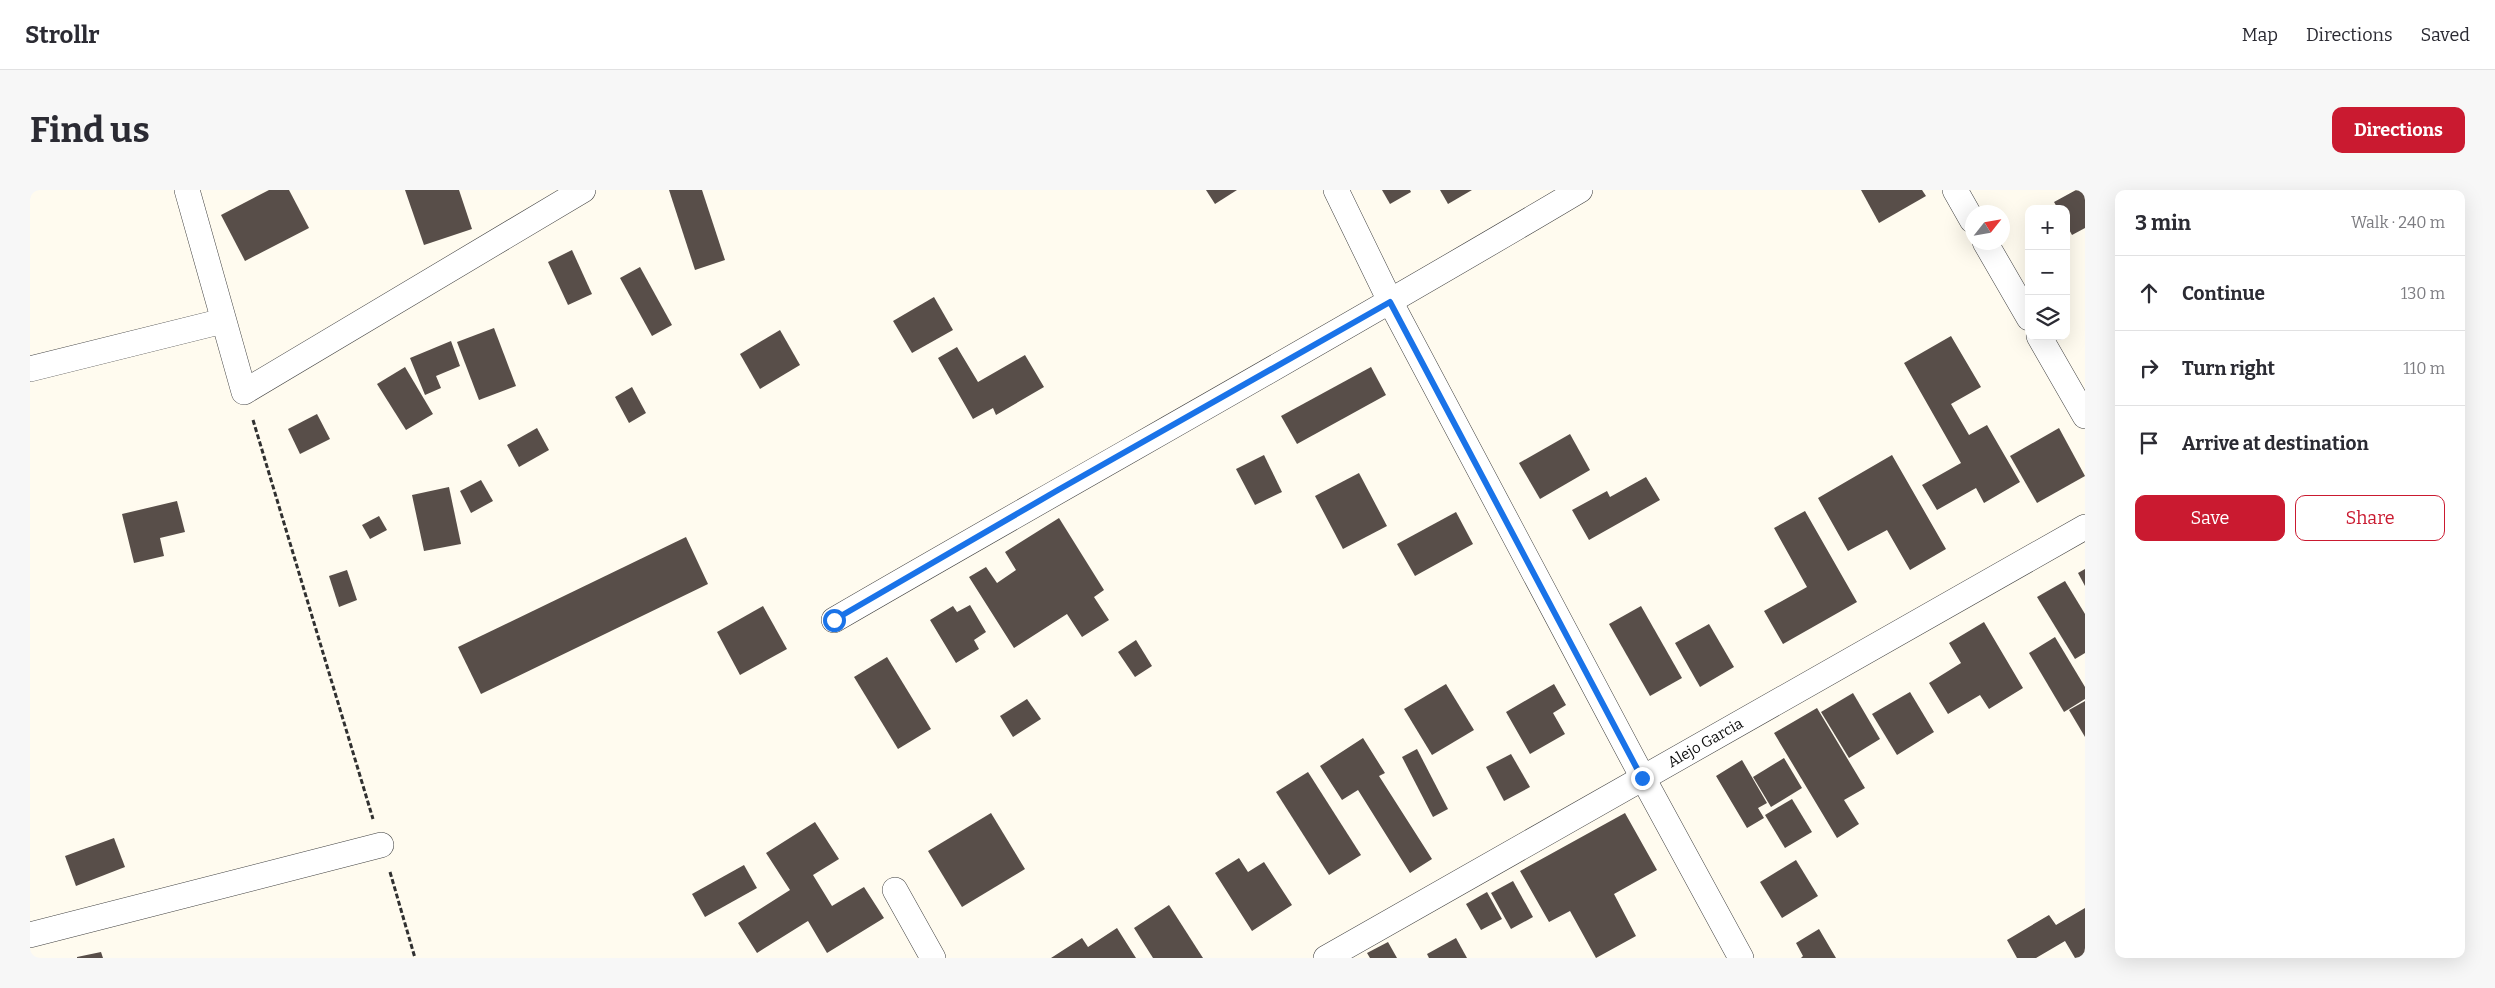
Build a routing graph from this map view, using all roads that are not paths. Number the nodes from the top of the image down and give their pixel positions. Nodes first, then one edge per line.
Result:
1 (187, 190) edge
2 (583, 190) edge
3 (1336, 190) edge
4 (1580, 190) edge
5 (1955, 190) edge
6 (1965, 208) edge
7 (1990, 250) edge
8 (1390, 302) junction
9 (2025, 311) edge
10 (223, 321) junction
11 (2041, 340) edge
12 (30, 369) edge
13 (2085, 416) edge
14 (2085, 527) edge
15 (834, 620) dead end
16 (1642, 778) junction
17 (381, 845) road end
18 (895, 890) dead end
19 (30, 935) edge
20 (933, 958) edge
21 (1326, 958) edge
22 (1741, 958) edge

1 - 10 street
2 - 10 street
3 - 8 street
4 - 8 street
5 - 6 street
7 - 9 street
8 - 15 street
8 - 16 street
10 - 12 street
11 - 13 street
14 - 16 street, Alejo Garcia
16 - 21 street, Alejo Garcia
16 - 22 street
17 - 19 street
18 - 20 street

